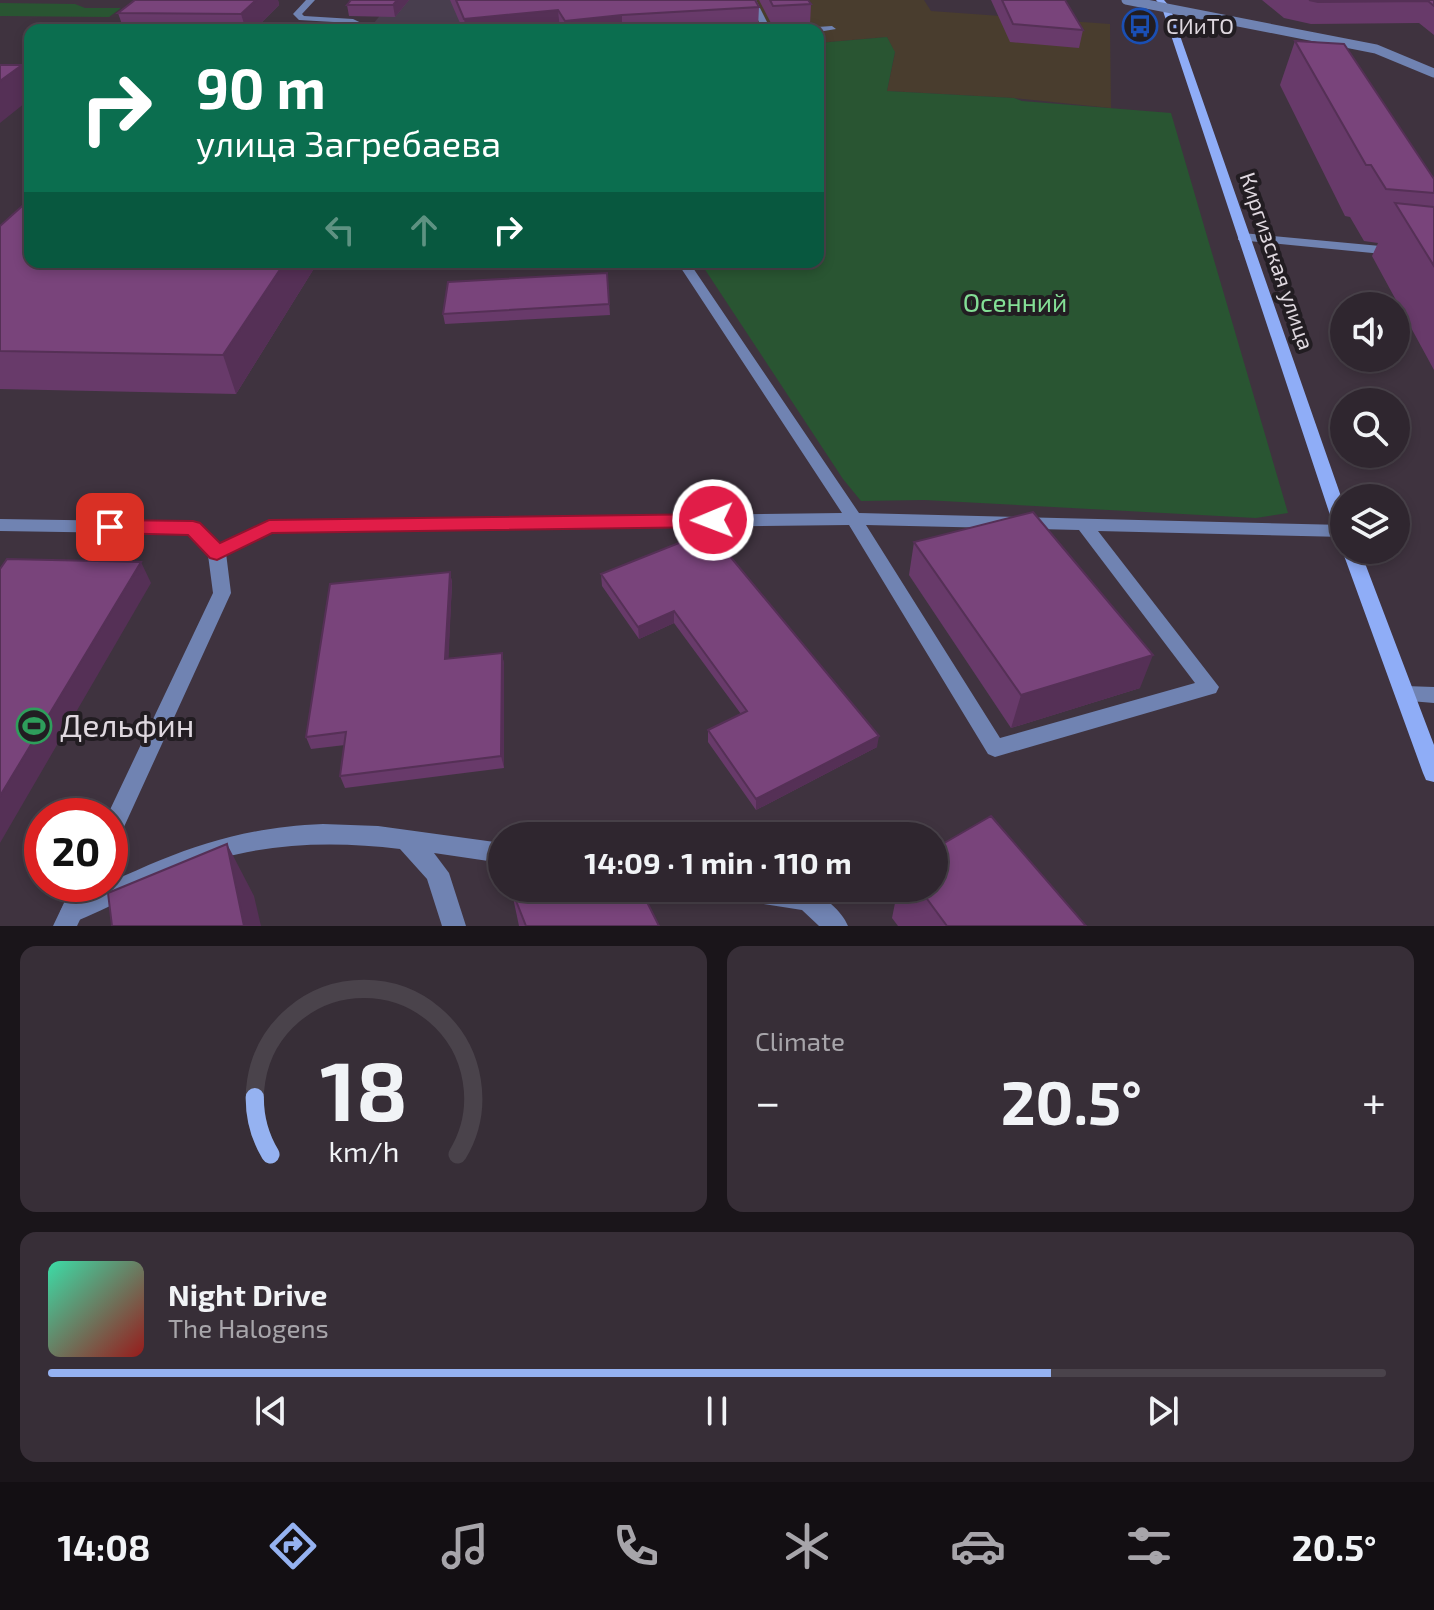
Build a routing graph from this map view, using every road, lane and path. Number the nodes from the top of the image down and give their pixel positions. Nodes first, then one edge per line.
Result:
1 (311, 0) edge
2 (752, 0) edge
3 (1126, 0) edge
4 (1166, 2) edge
5 (359, 24) edge
6 (764, 24) edge
7 (832, 29) dead end
8 (824, 30) edge
9 (1434, 73) edge
10 (1242, 237) junction
11 (1434, 255) edge
12 (687, 268) edge
13 (1330, 490) edge
14 (854, 519) junction
15 (1083, 524) junction
16 (0, 525) edge
17 (1330, 530) edge
18 (217, 553) junction
19 (1356, 564) edge
20 (1405, 694) junction
21 (1434, 695) edge
22 (1434, 773) edge
23 (126, 798) edge
24 (406, 839) junction
25 (488, 851) edge
26 (810, 902) edge
27 (69, 919) edge
28 (454, 926) edge
29 (836, 926) edge

1 - 5 street
2 - 6 street
3 - 9 street, bridge
4 - 10 main road, Киргизская улица
7 - 8 street
10 - 11 street
10 - 13 main road, Киргизская улица
12 - 14 street
14 - 15 street
14 - 15 street
14 - 18 street
15 - 17 street
16 - 18 street
18 - 23 street
19 - 20 main road
20 - 21 street
20 - 22 main road
24 - 25 street
24 - 27 street
24 - 28 street
26 - 29 street

